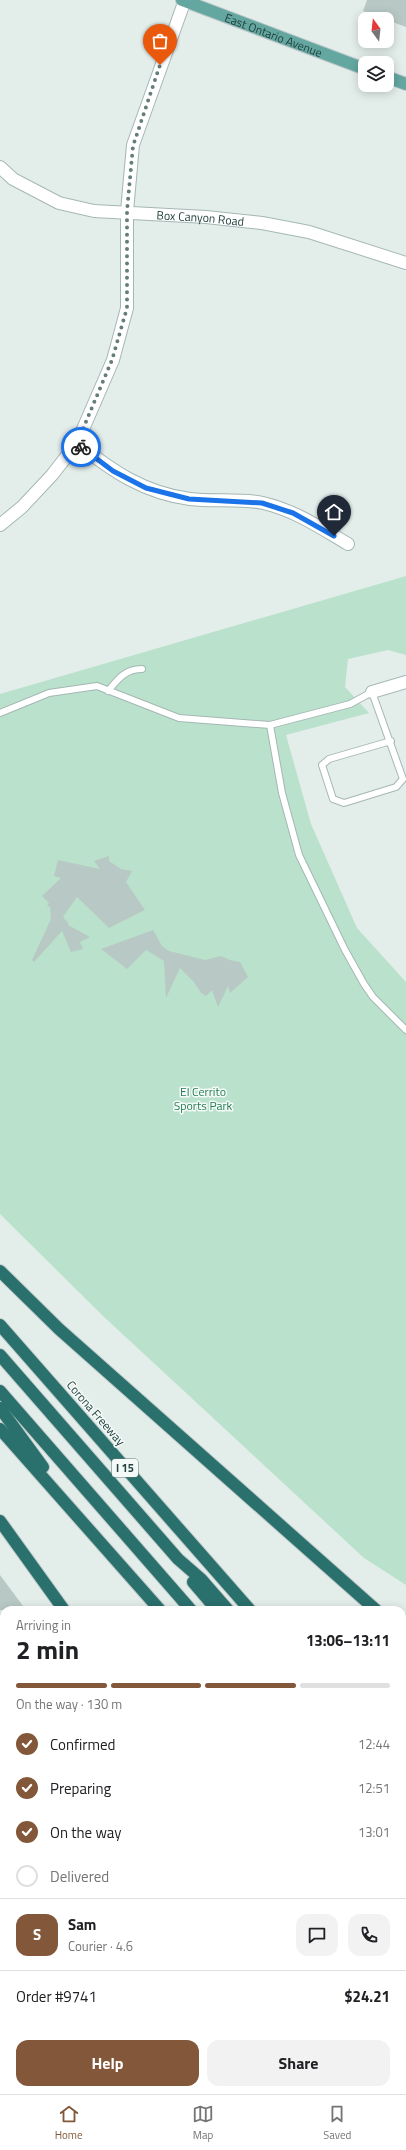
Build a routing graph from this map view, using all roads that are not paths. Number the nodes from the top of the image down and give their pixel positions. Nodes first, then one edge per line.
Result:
1 (183, 0) edge
2 (358, 65) edge
3 (394, 80) edge
4 (406, 84) edge
5 (0, 167) edge
6 (127, 211) junction
7 (406, 263) edge
8 (77, 443) junction
9 (0, 525) edge
10 (348, 544) dead end
11 (142, 669) dead end
12 (406, 682) edge
13 (108, 691) junction
14 (372, 692) junction
15 (0, 713) edge
16 (270, 725) junction
17 (391, 741) junction
18 (406, 1030) edge
19 (0, 1271) edge
20 (0, 1325) edge
21 (0, 1355) edge
22 (0, 1392) edge
23 (0, 1408) edge
24 (0, 1429) edge
25 (0, 1521) edge
26 (86, 1526) junction
27 (178, 1559) junction
28 (61, 1606) edge
29 (156, 1606) edge
30 (188, 1606) edge
31 (213, 1606) edge
32 (225, 1606) edge
33 (246, 1606) edge
34 (371, 1606) edge

1 - 2 main road, East Ontario Avenue
1 - 6 street
3 - 4 main road
5 - 6 street, Box Canyon Road
6 - 7 street, Box Canyon Road
6 - 8 street
8 - 9 street
8 - 10 street
11 - 13 lane
12 - 14 street
13 - 15 lane
13 - 16 lane
14 - 16 lane
14 - 17 lane
16 - 18 lane
17 - 17 lane
19 - 34 highway
20 - 33 highway, Corona Freeway / I 15
21 - 27 highway
22 - 30 highway
23 - 26 highway
24 - 26 highway
25 - 28 highway
26 - 29 highway
27 - 31 highway
27 - 32 highway

